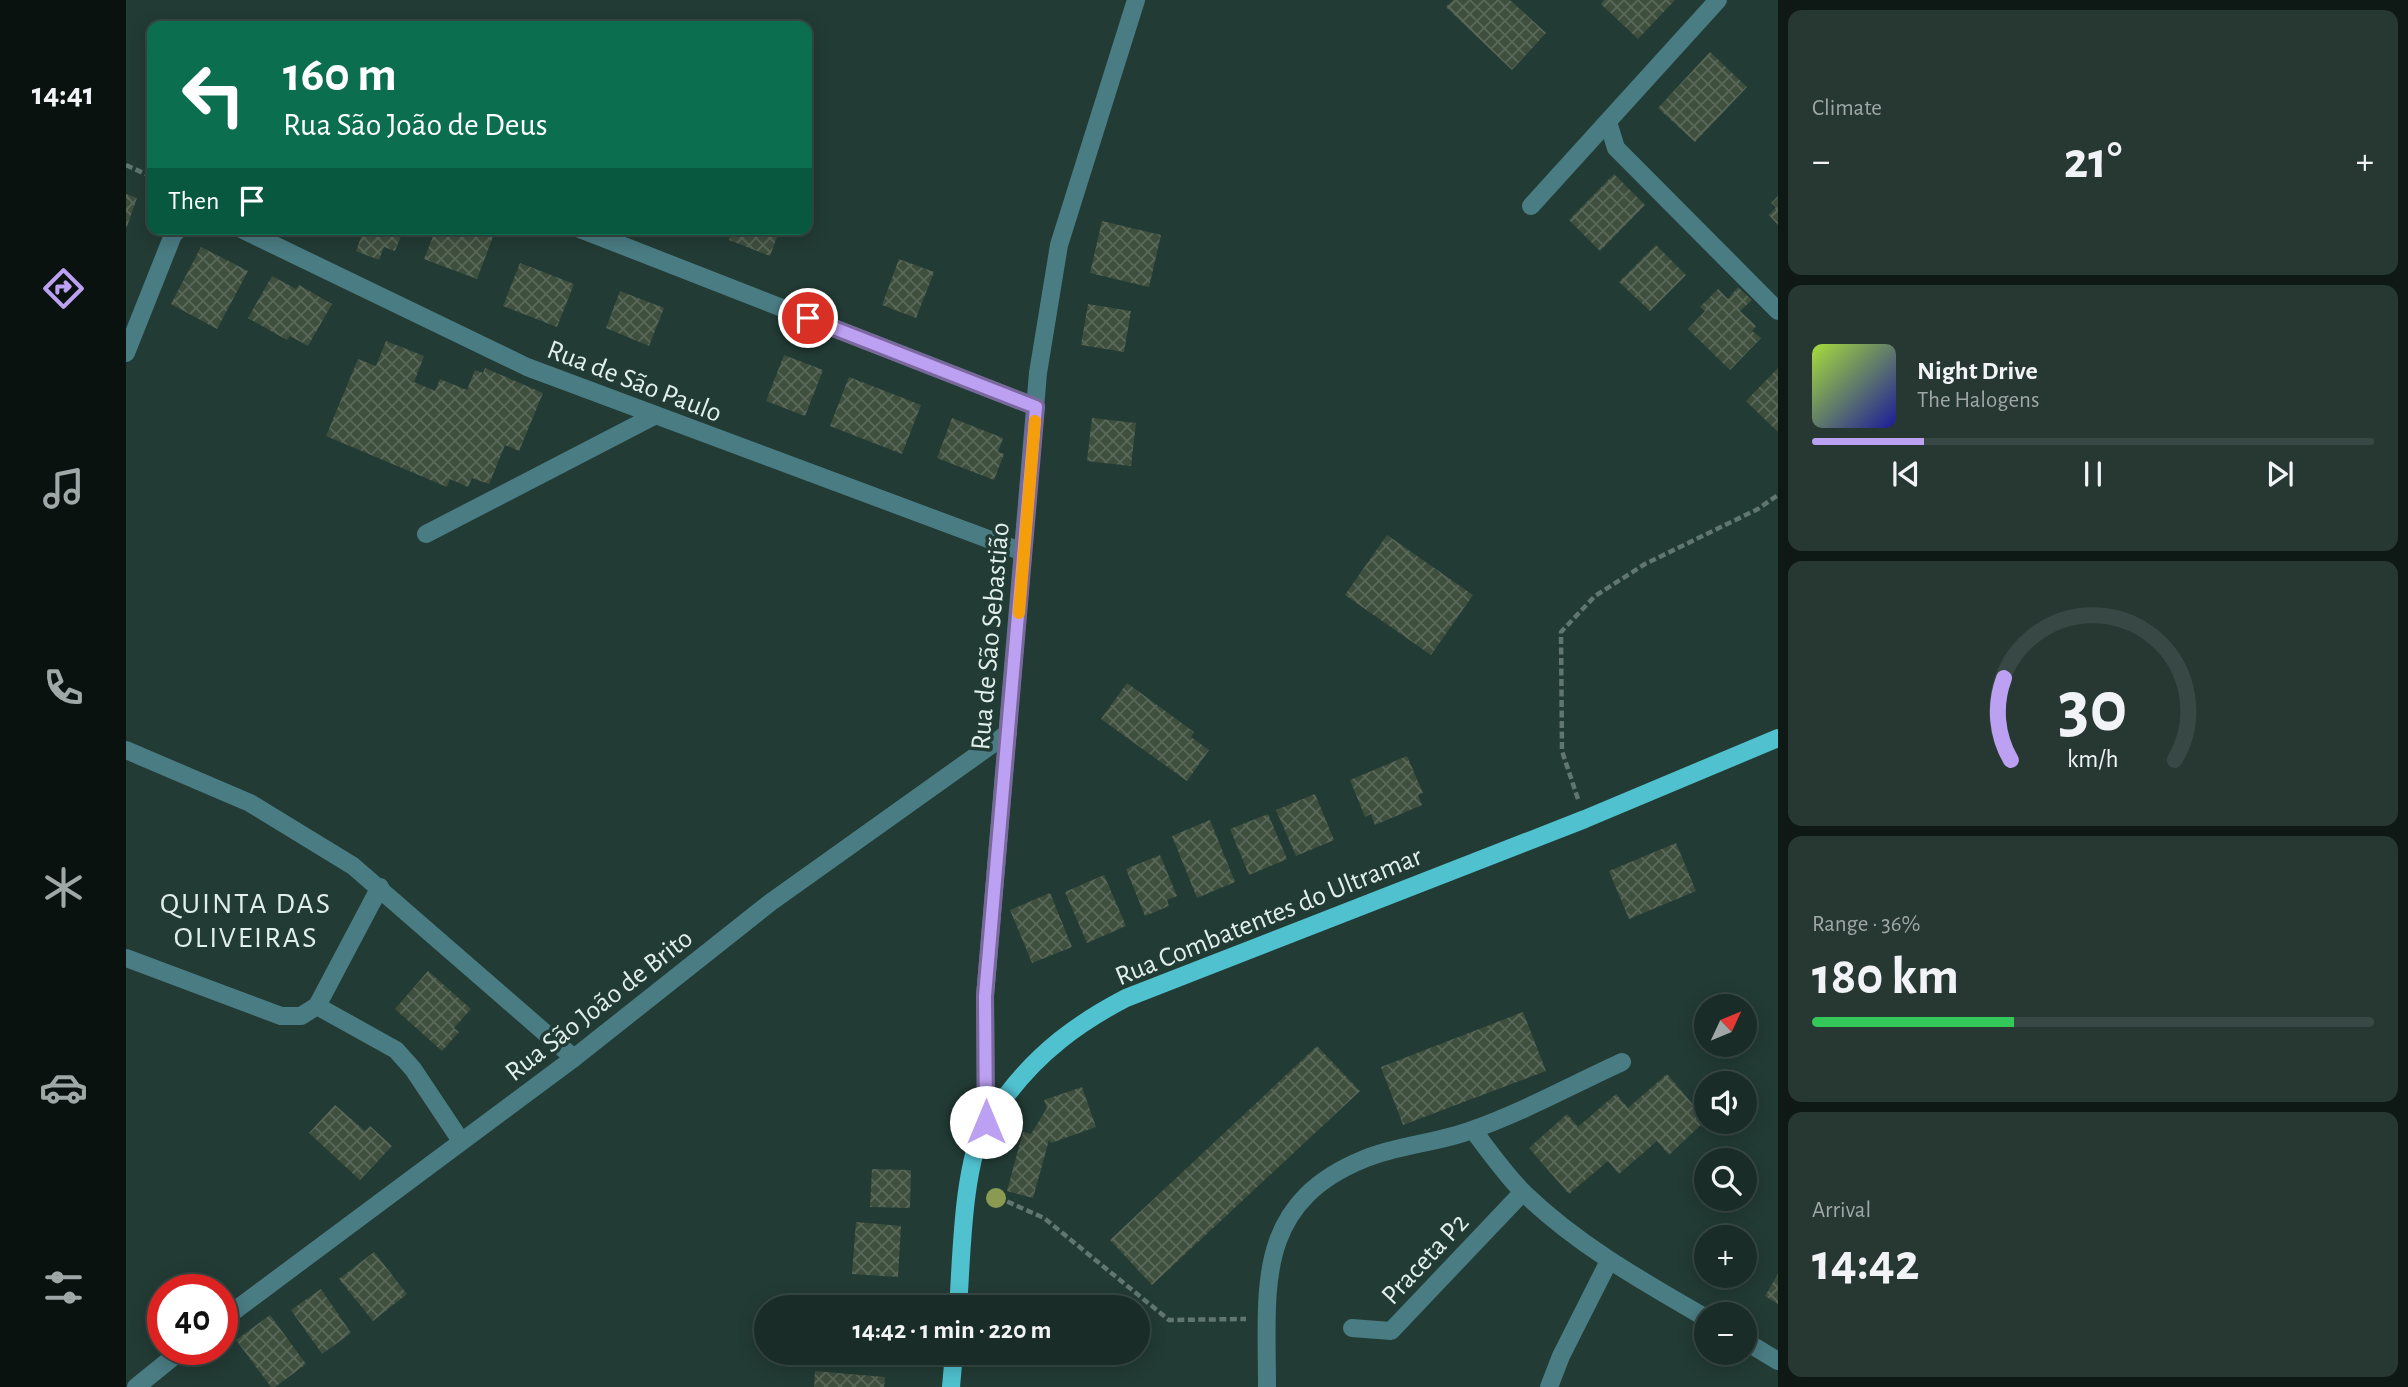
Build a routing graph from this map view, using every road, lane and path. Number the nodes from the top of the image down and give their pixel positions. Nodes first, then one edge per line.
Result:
1 (1136, 0) edge
2 (1718, 0) edge
3 (1608, 122) junction
4 (126, 165) edge
5 (147, 175) edge
6 (1531, 206) dead end
7 (173, 235) edge
8 (253, 235) edge
9 (595, 235) edge
10 (1778, 311) edge
11 (126, 353) edge
12 (1036, 407) junction
13 (654, 416) junction
14 (1778, 495) edge
15 (426, 534) dead end
16 (1023, 552) junction
17 (1008, 733) junction
18 (1778, 738) edge
19 (126, 750) edge
20 (1585, 819) junction
21 (380, 887) junction
22 (126, 958) edge
23 (317, 1006) junction
24 (574, 1058) junction
25 (1622, 1062) dead end
26 (986, 1122) junction
27 (1473, 1130) junction
28 (461, 1141) junction
29 (970, 1185) junction
30 (1523, 1192) junction
31 (1609, 1261) junction
32 (959, 1295) edge
33 (238, 1308) edge
34 (1694, 1311) edge
35 (1268, 1319) junction
36 (1352, 1328) dead end
37 (1757, 1348) edge
38 (1778, 1361) edge
39 (163, 1365) edge
40 (953, 1365) edge
41 (136, 1387) edge
42 (951, 1387) edge
43 (1267, 1387) edge
44 (1549, 1387) edge

1 - 12 street, Rua de São Sebastião
2 - 3 street
3 - 6 street
3 - 10 street
4 - 5 path
7 - 11 street
8 - 13 street, Rua de São Paulo
9 - 12 street
12 - 16 street, Rua de São Sebastião
13 - 15 street
13 - 16 street, Rua de São Paulo
14 - 20 path
16 - 17 street, Rua de São Sebastião
17 - 24 street, Rua São João de Brito
17 - 26 street, Rua de São Sebastião
18 - 20 main road, Rua Combatentes do Ultramar
19 - 21 street
20 - 26 main road, Rua Combatentes do Ultramar
21 - 23 street
21 - 24 street
22 - 23 street
23 - 28 street
24 - 28 street, Rua São João de Brito
25 - 27 street
26 - 29 main road, Rua Combatentes do Ultramar
27 - 30 street
27 - 35 street
28 - 33 street, Rua São João de Brito
29 - 32 main road, Rua Combatentes do Ultramar
29 - 35 path
30 - 31 street
30 - 36 street, Praceta P2
31 - 34 street
31 - 44 street
35 - 43 street
37 - 38 street
39 - 41 street
40 - 42 main road

